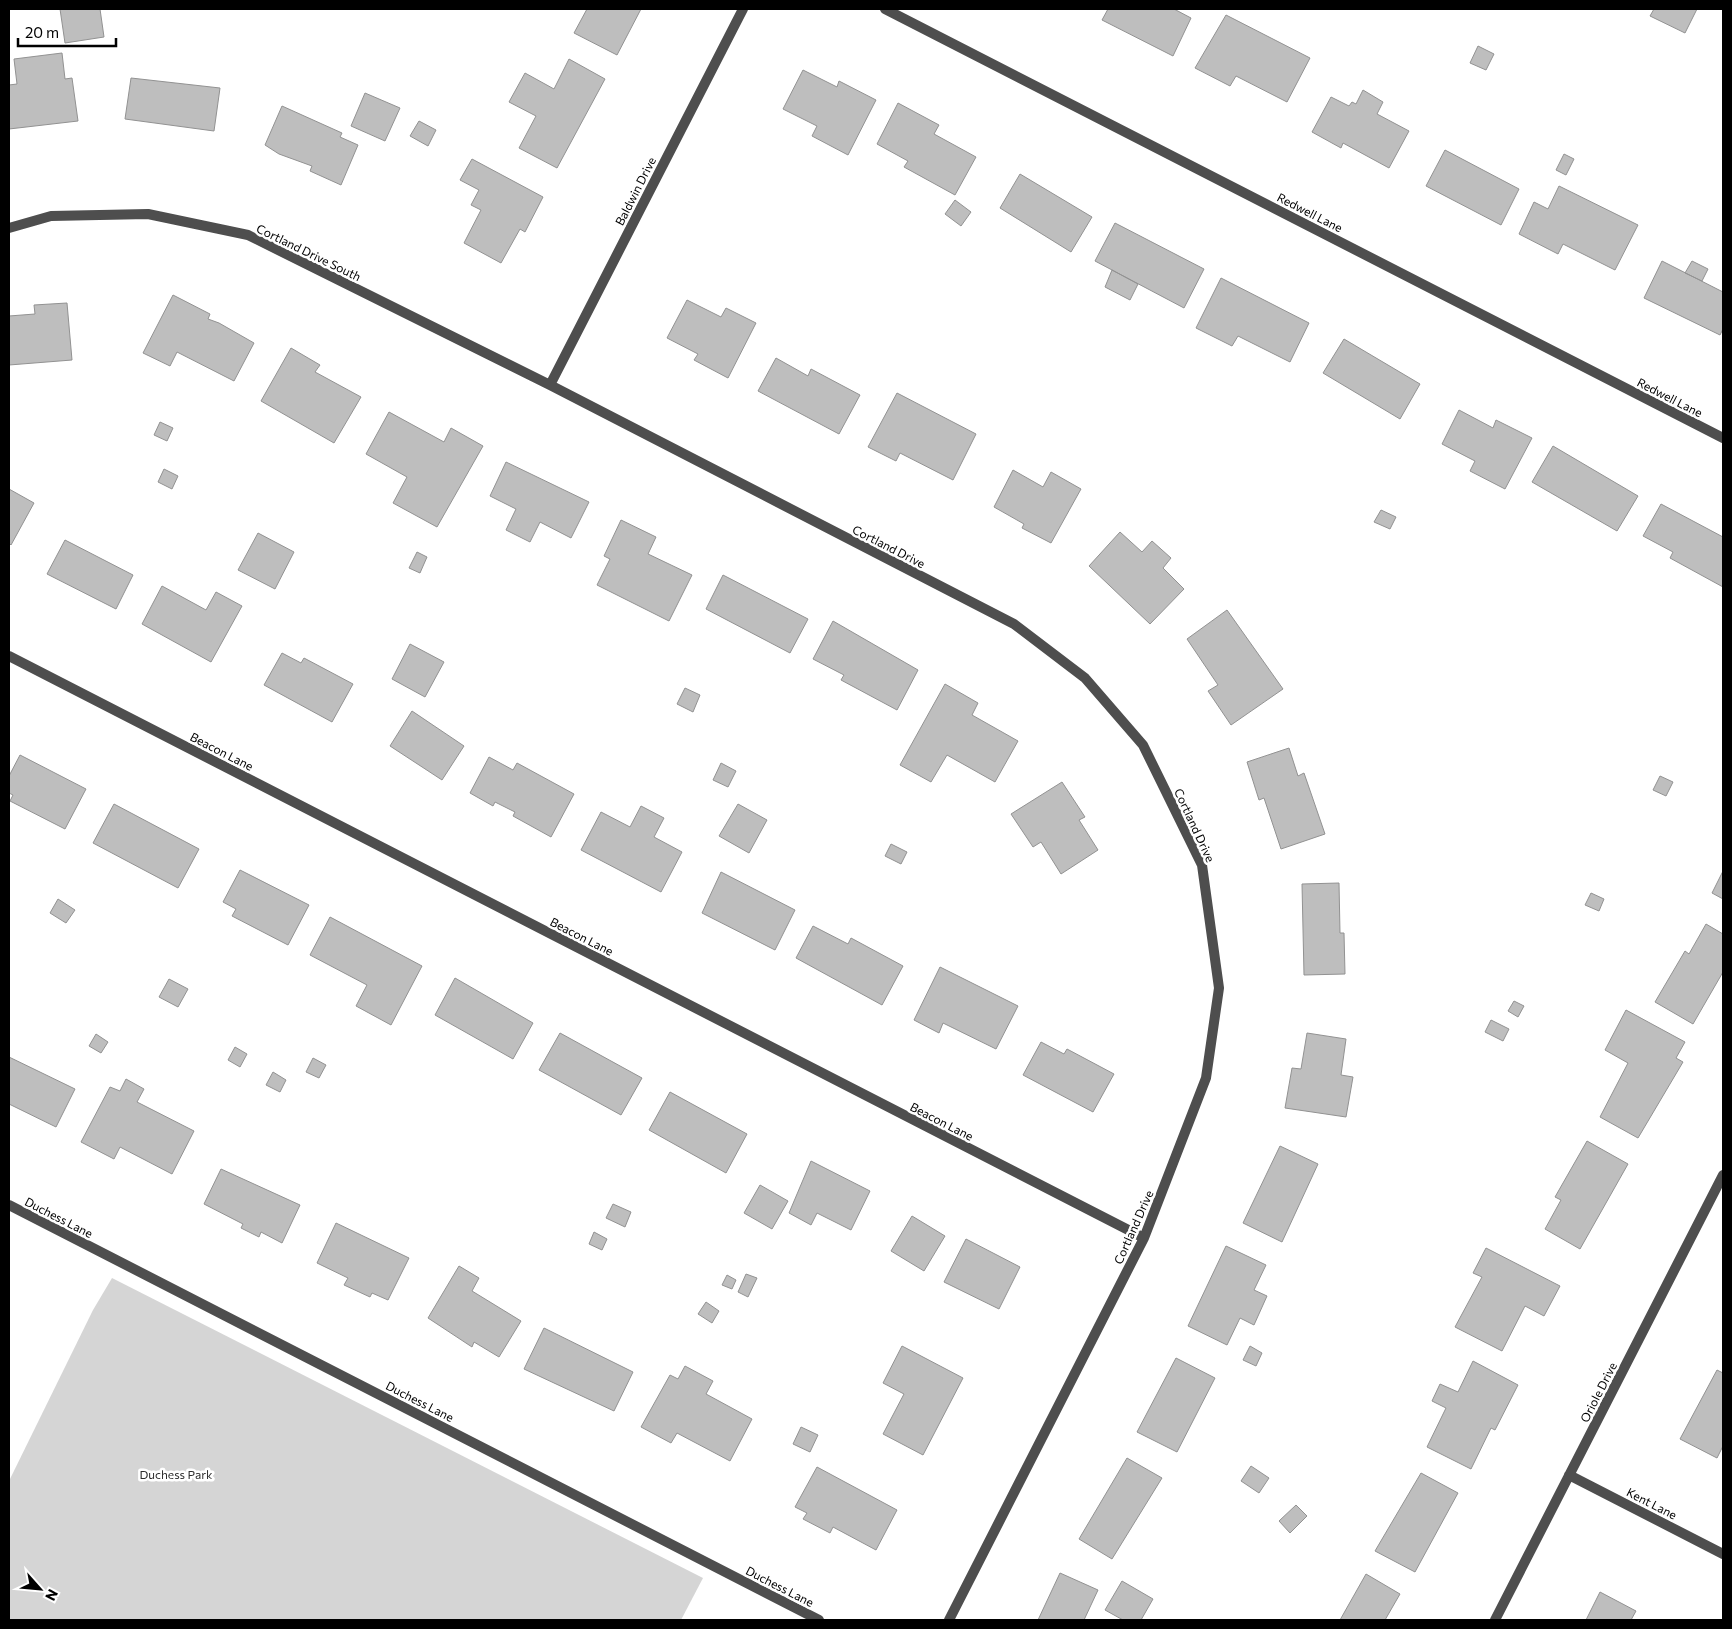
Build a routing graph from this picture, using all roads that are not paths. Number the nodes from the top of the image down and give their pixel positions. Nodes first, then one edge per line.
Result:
1 (743, 9) edge
2 (886, 9) edge
3 (9, 228) edge
4 (550, 385) junction
5 (1723, 438) edge
6 (9, 656) edge
7 (1723, 1175) edge
8 (9, 1205) edge
9 (1144, 1238) junction
10 (1569, 1475) junction
11 (1723, 1554) edge
12 (819, 1620) edge
13 (949, 1620) edge
14 (1495, 1620) edge

1 - 4 street, Baldwin Drive
2 - 5 street, Redwell Lane
3 - 4 street, Cortland Drive South
4 - 9 street, Cortland Drive
6 - 9 street, Beacon Lane
7 - 10 street, Oriole Drive
8 - 12 street, Duchess Lane
9 - 13 street, Cortland Drive
10 - 11 street, Kent Lane
10 - 14 street, Oriole Drive

